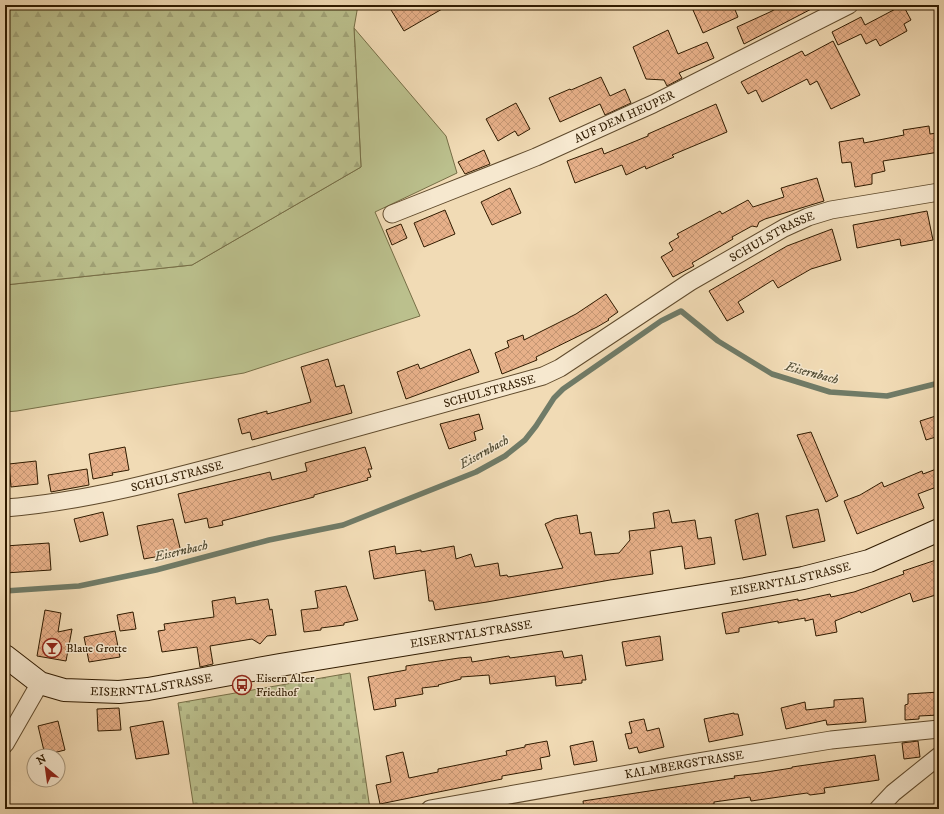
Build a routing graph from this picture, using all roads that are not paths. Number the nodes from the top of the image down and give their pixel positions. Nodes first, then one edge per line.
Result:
1 (849, 5) edge
2 (939, 192) edge
3 (392, 214) dead end
4 (5, 508) edge
5 (939, 530) edge
6 (5, 656) edge
7 (40, 683) junction
8 (939, 730) edge
9 (5, 744) edge
10 (939, 756) edge
11 (430, 809) edge
12 (878, 809) edge

1 - 3 street, AUF DEM HEUPER
2 - 4 street, SCHULSTRASSE
5 - 7 main road, EISERNTALSTRASSE
6 - 7 main road, EISERNTALSTRASSE
7 - 9 street
8 - 11 street, KALMBERGSTRASSE
10 - 12 street

